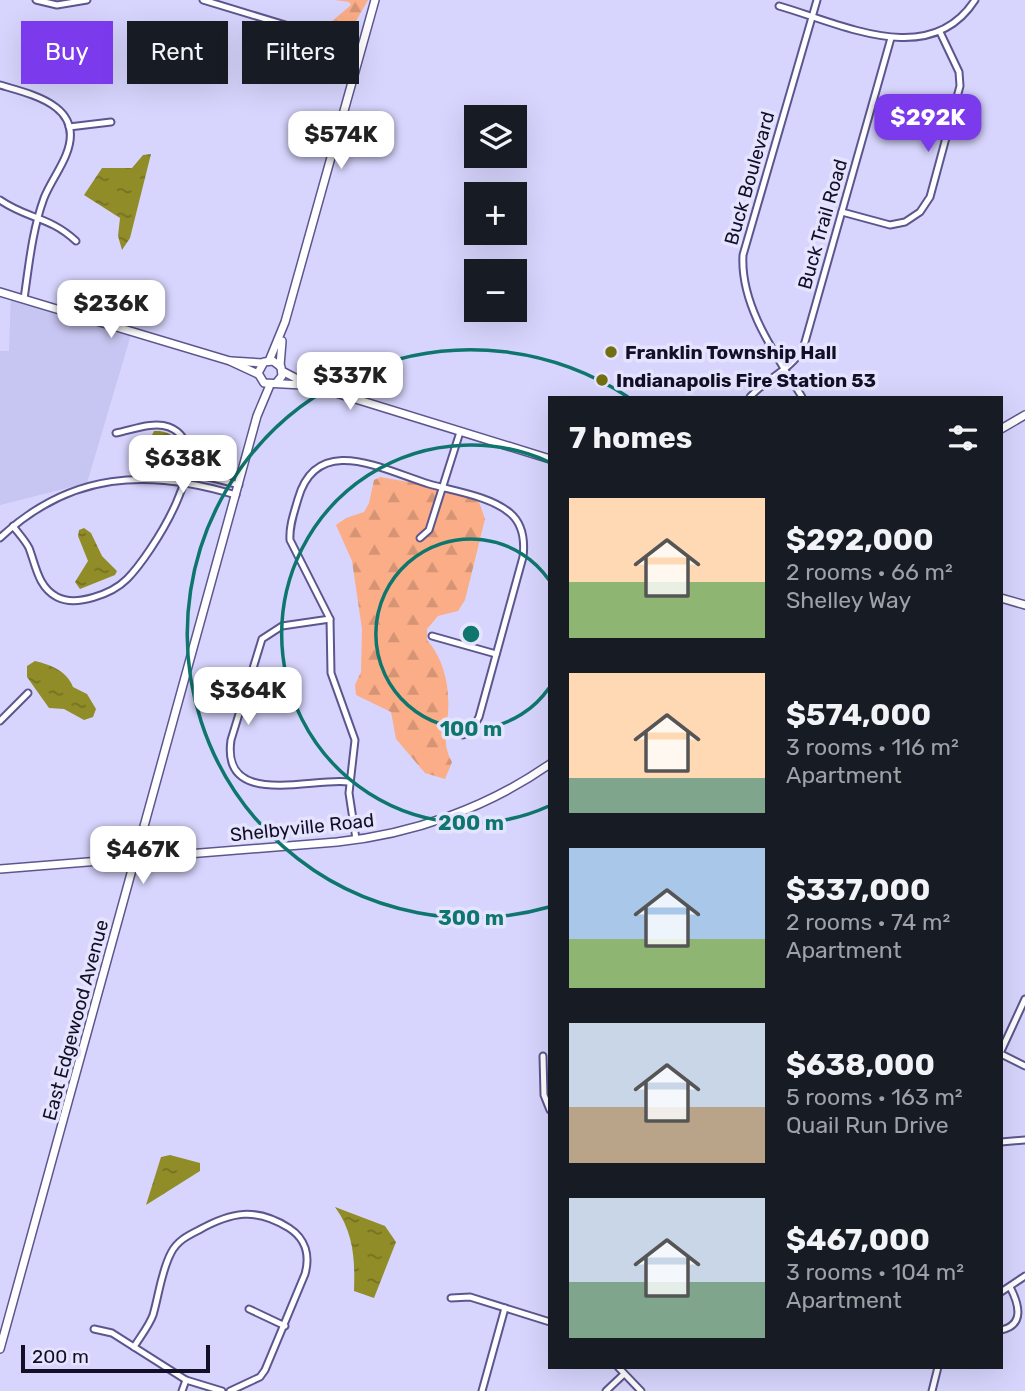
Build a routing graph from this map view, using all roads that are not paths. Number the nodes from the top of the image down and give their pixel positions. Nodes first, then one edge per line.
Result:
1 (36, 0) edge
2 (87, 0) edge
3 (202, 0) edge
4 (375, 0) edge
5 (817, 0) edge
6 (975, 0) edge
7 (779, 6) dead end
8 (812, 15) junction
9 (940, 32) junction
10 (891, 38) junction
11 (361, 48) junction
12 (0, 85) edge
13 (111, 122) dead end
14 (69, 127) junction
15 (0, 200) edge
16 (842, 212) junction
17 (38, 217) junction
18 (76, 241) dead end
19 (0, 292) edge
20 (24, 299) junction
21 (281, 333) junction
22 (230, 361) junction
23 (266, 362) junction
24 (281, 368) junction
25 (785, 370) junction
26 (259, 377) junction
27 (274, 384) junction
28 (307, 384) junction
29 (751, 396) edge
30 (801, 396) edge
31 (1025, 415) edge
32 (257, 416) junction
33 (1003, 428) edge
34 (460, 432) junction
35 (116, 433) dead end
36 (548, 458) edge
37 (185, 477) junction
38 (139, 478) junction
39 (239, 485) junction
40 (443, 488) junction
41 (236, 495) junction
42 (13, 526) junction
43 (0, 538) edge
44 (420, 538) dead end
45 (1003, 599) edge
46 (1025, 605) edge
47 (330, 620) junction
48 (432, 636) dead end
49 (496, 654) junction
50 (28, 693) dead end
51 (0, 721) edge
52 (463, 735) dead end
53 (548, 765) edge
54 (349, 782) junction
55 (356, 839) junction
56 (136, 857) junction
57 (0, 869) edge
58 (1025, 999) edge
59 (1003, 1048) edge
60 (1003, 1054) edge
61 (543, 1056) dead end
62 (1025, 1066) edge
63 (548, 1105) edge
64 (1025, 1140) edge
65 (1003, 1142) edge
66 (1025, 1276) edge
67 (1010, 1287) junction
68 (1003, 1291) edge
69 (451, 1298) dead end
70 (505, 1308) junction
71 (249, 1309) dead end
72 (548, 1321) edge
73 (285, 1326) junction
74 (94, 1329) dead end
75 (1003, 1329) edge
76 (134, 1347) junction
77 (0, 1349) edge
78 (620, 1369) edge
79 (938, 1369) edge
80 (624, 1374) junction
81 (186, 1380) junction
82 (182, 1391) edge
83 (222, 1391) edge
84 (230, 1391) edge
85 (482, 1391) edge
86 (606, 1391) edge
87 (641, 1391) edge
88 (932, 1391) edge

1 - 2 street
3 - 11 street
4 - 11 main road
5 - 8 street, Buck Boulevard
6 - 9 street
7 - 8 street
8 - 10 street
8 - 25 street, Buck Boulevard
9 - 10 street
9 - 16 street
10 - 16 street, Buck Trail Road
11 - 21 main road
12 - 14 street
13 - 14 street
14 - 17 street
15 - 17 street
16 - 25 street, Buck Trail Road
17 - 18 street
17 - 20 street
19 - 20 main road
20 - 22 main road
21 - 23 main road
21 - 24 main road
22 - 23 main road
22 - 26 main road
23 - 24 main road
23 - 26 main road
24 - 27 main road
24 - 28 main road
25 - 29 street, Buck Trail Road
25 - 30 street, Buck Boulevard
26 - 27 main road
26 - 32 main road
27 - 28 main road
27 - 32 main road
28 - 34 main road
31 - 33 main road
32 - 39 main road, East Edgewood Avenue
34 - 36 main road
34 - 40 street
35 - 37 street
37 - 38 street
37 - 38 street
37 - 39 street
37 - 41 street
37 - 42 street
38 - 42 street
39 - 41 main road, East Edgewood Avenue
40 - 44 street
40 - 47 street
40 - 49 street
41 - 56 main road, East Edgewood Avenue
42 - 43 street
45 - 46 main road
47 - 54 street
47 - 54 street
48 - 49 street
49 - 52 street
50 - 51 street
53 - 55 main road, Shelbyville Road
54 - 55 street
55 - 56 main road, Shelbyville Road
56 - 57 main road, Shelbyville Road
56 - 77 main road, East Edgewood Avenue
58 - 59 street
60 - 62 street
61 - 63 street
64 - 65 street
66 - 67 street
67 - 68 street
67 - 75 street
69 - 70 street
70 - 72 street
70 - 85 street
71 - 73 street
73 - 76 street
73 - 84 street
74 - 76 street
76 - 81 street
78 - 80 street
79 - 88 street
80 - 86 street
80 - 87 street
81 - 82 street
81 - 83 street

